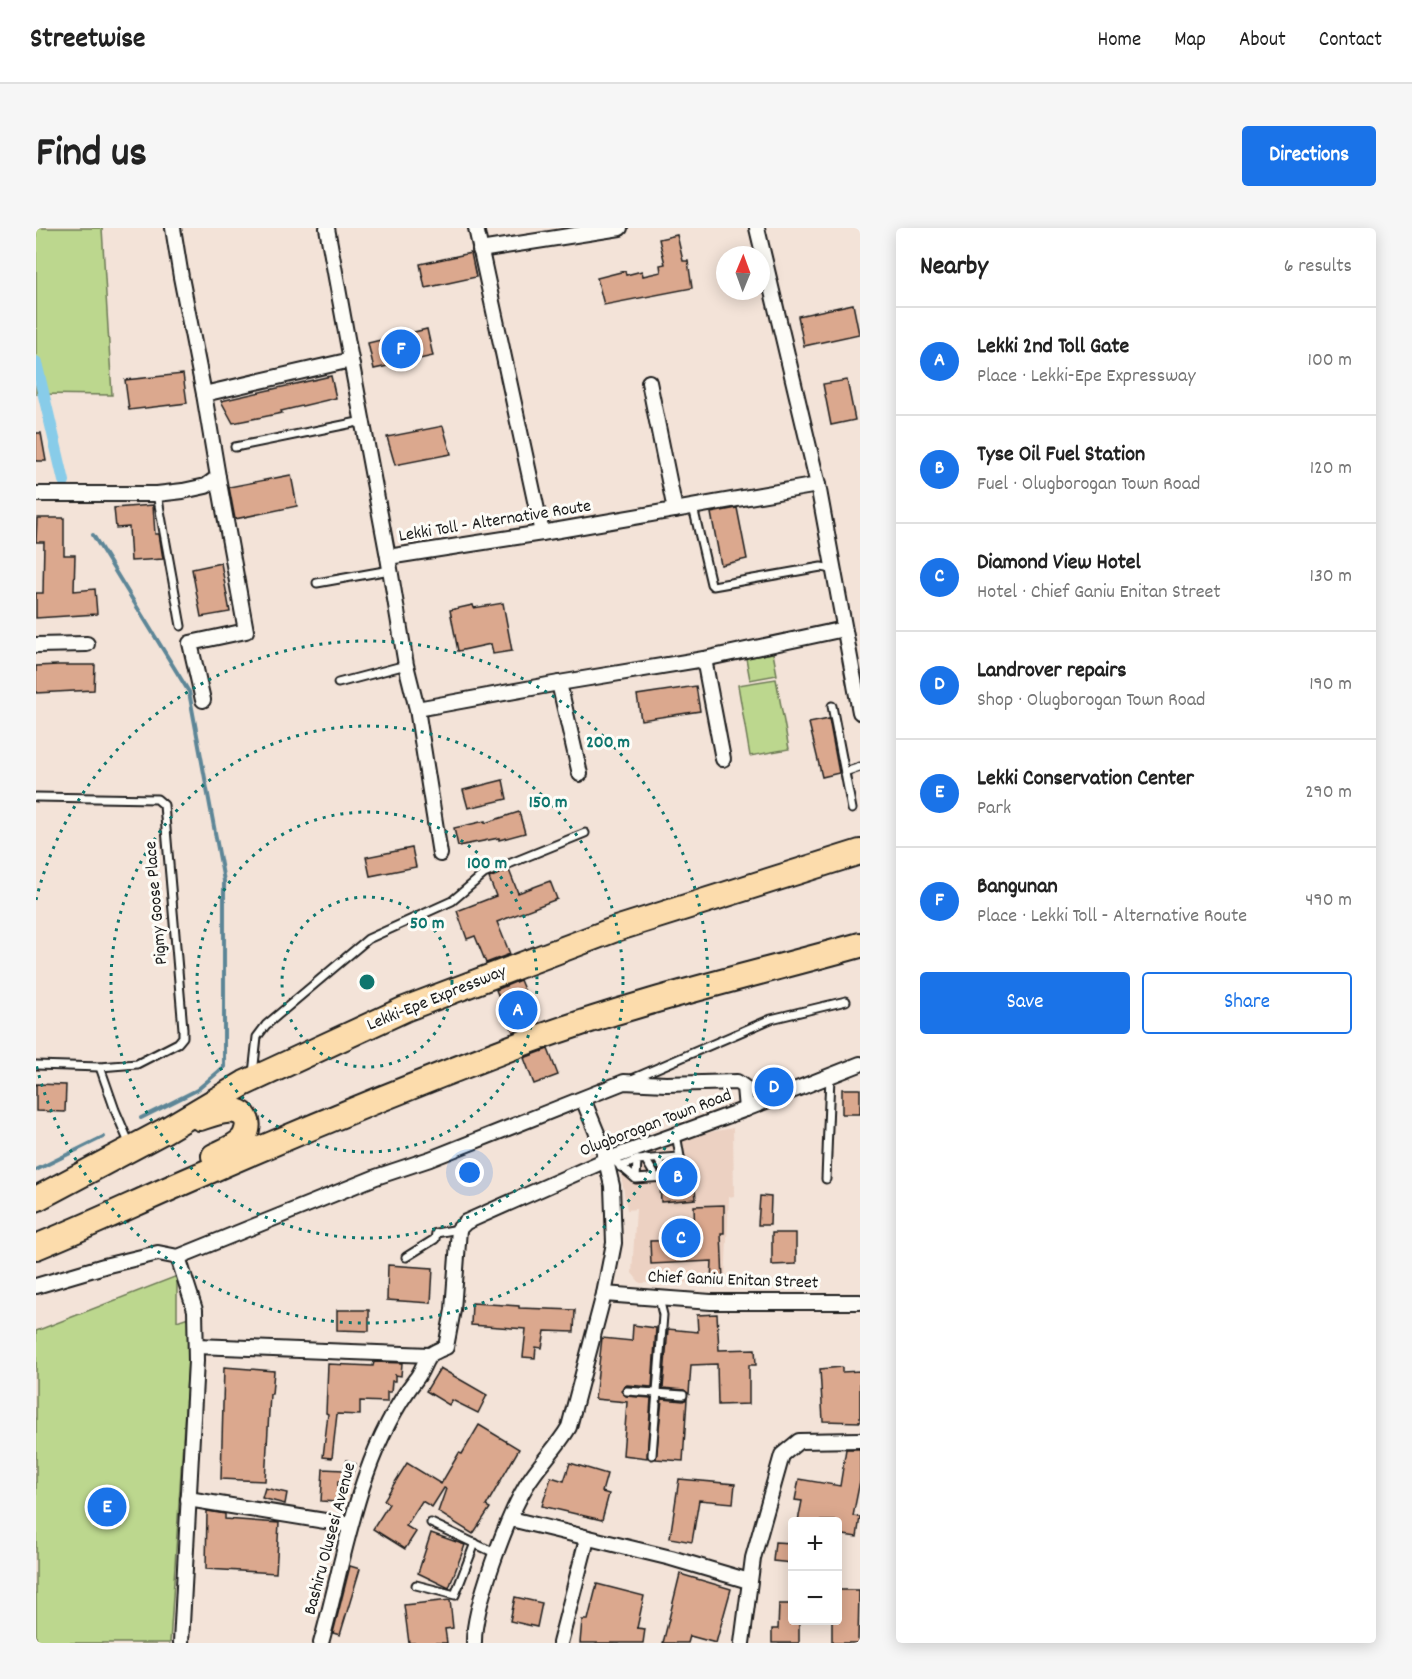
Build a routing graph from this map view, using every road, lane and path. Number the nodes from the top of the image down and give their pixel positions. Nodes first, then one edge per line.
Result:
1 (173, 228) edge
2 (327, 228) edge
3 (476, 228) edge
4 (620, 228) edge
5 (757, 228) edge
6 (480, 250) junction
7 (351, 360) junction
8 (649, 382) dead end
9 (204, 394) junction
10 (363, 421) junction
11 (235, 447) dead end
12 (218, 477) junction
13 (818, 485) junction
14 (36, 494) edge
15 (157, 494) junction
16 (693, 507) junction
17 (675, 510) junction
18 (542, 533) junction
19 (389, 564) junction
20 (833, 569) junction
21 (317, 584) dead end
22 (181, 626) dead end
23 (844, 629) junction
24 (87, 644) dead end
25 (36, 645) edge
26 (704, 659) junction
27 (406, 665) junction
28 (338, 683) dead end
29 (559, 683) junction
30 (203, 700) dead end
31 (832, 706) dead end
32 (417, 710) junction
33 (860, 711) edge
34 (723, 759) dead end
35 (860, 767) edge
36 (845, 772) junction
37 (580, 774) dead end
38 (36, 797) edge
39 (852, 809) dead end
40 (585, 833) dead end
41 (860, 852) edge
42 (440, 854) dead end
43 (860, 945) edge
44 (846, 1001) dead end
45 (860, 1064) edge
46 (36, 1065) edge
47 (100, 1067) junction
48 (830, 1076) junction
49 (252, 1079) junction
50 (624, 1082) junction
51 (583, 1099) junction
52 (746, 1109) junction
53 (164, 1131) junction
54 (676, 1134) junction
55 (131, 1148) junction
56 (680, 1157) junction
57 (641, 1159) junction
58 (658, 1159) junction
59 (612, 1162) junction
60 (668, 1176) junction
61 (656, 1177) junction
62 (636, 1179) junction
63 (826, 1179) dead end
64 (161, 1193) junction
65 (36, 1198) edge
66 (462, 1226) junction
67 (36, 1246) edge
68 (178, 1257) junction
69 (406, 1257) dead end
70 (36, 1286) edge
71 (604, 1294) junction
72 (660, 1298) junction
73 (860, 1302) edge
74 (196, 1346) junction
75 (430, 1355) junction
76 (627, 1391) dead end
77 (657, 1393) junction
78 (683, 1395) dead end
79 (860, 1440) edge
80 (652, 1455) dead end
81 (188, 1499) junction
82 (511, 1519) junction
83 (431, 1523) dead end
84 (350, 1525) junction
85 (587, 1539) junction
86 (475, 1544) junction
87 (497, 1554) junction
88 (749, 1581) junction
89 (416, 1585) dead end
90 (181, 1643) edge
91 (321, 1643) edge
92 (474, 1643) edge
93 (560, 1643) edge
94 (742, 1643) edge

1 - 9 street
2 - 7 street, Lekki Toll - Alternative Route
3 - 6 street
4 - 6 street
5 - 13 street
6 - 18 street
7 - 9 street
7 - 10 street, Lekki Toll - Alternative Route
8 - 17 street
9 - 12 street
10 - 11 lane
10 - 19 street, Lekki Toll - Alternative Route
12 - 15 street
12 - 30 street
13 - 16 street, Lekki Toll - Alternative Route
13 - 20 street
14 - 15 street
15 - 22 lane
16 - 17 street, Lekki Toll - Alternative Route
16 - 20 lane
17 - 18 street, Lekki Toll - Alternative Route
18 - 19 street, Lekki Toll - Alternative Route
19 - 21 lane
19 - 27 street
20 - 23 street
23 - 26 street
23 - 33 street
24 - 25 street
26 - 29 street
26 - 34 street
27 - 28 lane
27 - 32 street
29 - 32 street
29 - 37 street
31 - 36 lane
32 - 42 street
35 - 36 lane
36 - 39 lane
38 - 47 lane, Pigmy Goose Place
40 - 49 lane
41 - 49 highway, Lekki-Epe Expressway
43 - 64 highway
44 - 50 lane
45 - 48 street, Olugborogan Town Road
46 - 47 lane
47 - 55 lane
48 - 52 street, Olugborogan Town Road
48 - 63 lane
49 - 53 highway, Lekki-Epe Expressway
50 - 51 street
50 - 52 street
51 - 59 street
51 - 68 street
52 - 54 street, Olugborogan Town Road
53 - 55 highway, Lekki-Epe Expressway
53 - 64 highway
54 - 56 lane
54 - 59 street, Olugborogan Town Road
55 - 65 highway, Lekki-Epe Expressway
56 - 58 lane
56 - 60 lane
57 - 58 lane
57 - 59 lane
57 - 61 lane
57 - 62 lane
58 - 60 lane
59 - 62 lane
59 - 66 street, Olugborogan Town Road
59 - 71 street
60 - 61 lane
61 - 62 lane
64 - 67 highway
66 - 69 lane
66 - 75 street, Bashiru Olusesi Avenue
68 - 70 street
68 - 74 street
71 - 72 street, Chief Ganiu Enitan Street
71 - 82 street
72 - 73 street, Chief Ganiu Enitan Street
72 - 77 lane
74 - 75 street
74 - 81 street
75 - 84 street, Bashiru Olusesi Avenue
76 - 77 lane
77 - 78 lane
77 - 80 lane
79 - 88 street
81 - 84 street
81 - 90 street
82 - 85 street
82 - 87 street
83 - 86 lane
84 - 91 street, Bashiru Olusesi Avenue
85 - 88 street
85 - 93 street
86 - 87 lane
86 - 89 lane
87 - 92 street
88 - 94 street

